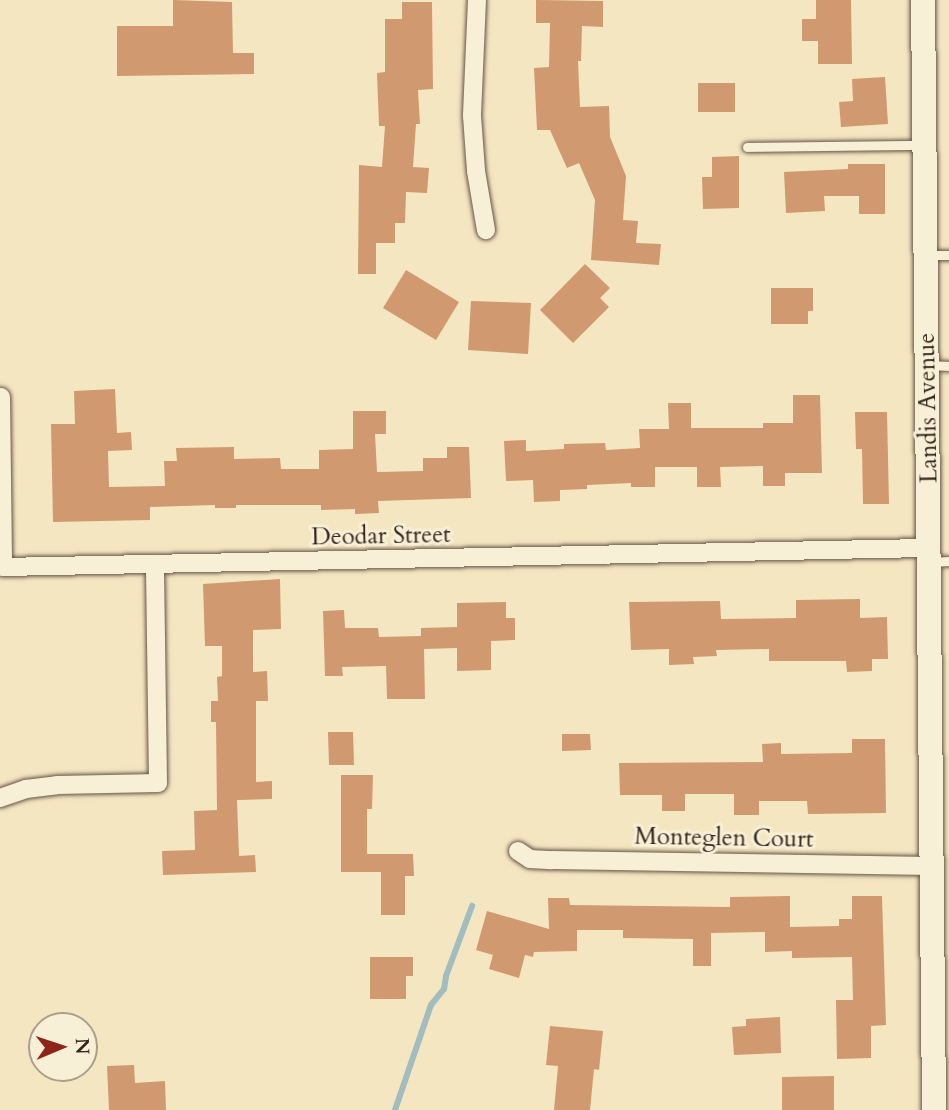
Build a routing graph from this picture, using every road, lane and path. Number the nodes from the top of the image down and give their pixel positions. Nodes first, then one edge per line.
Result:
1 (477, 0) edge
2 (923, 0) edge
3 (925, 145) junction
4 (747, 147) dead end
5 (486, 230) dead end
6 (938, 255) edge
7 (938, 365) edge
8 (1, 397) edge
9 (936, 557) edge
10 (155, 565) junction
11 (0, 798) edge
12 (518, 851) dead end
13 (932, 866) junction
14 (934, 1110) edge

1 - 5 street
2 - 3 street, Landis Avenue
3 - 4 lane
3 - 6 street, Landis Avenue
6 - 7 street, Landis Avenue
7 - 9 street, Landis Avenue
8 - 10 street, Deodar Street
9 - 10 street, Deodar Street
9 - 13 street, Landis Avenue
10 - 11 street
12 - 13 street, Monteglen Court
13 - 14 street, Landis Avenue

